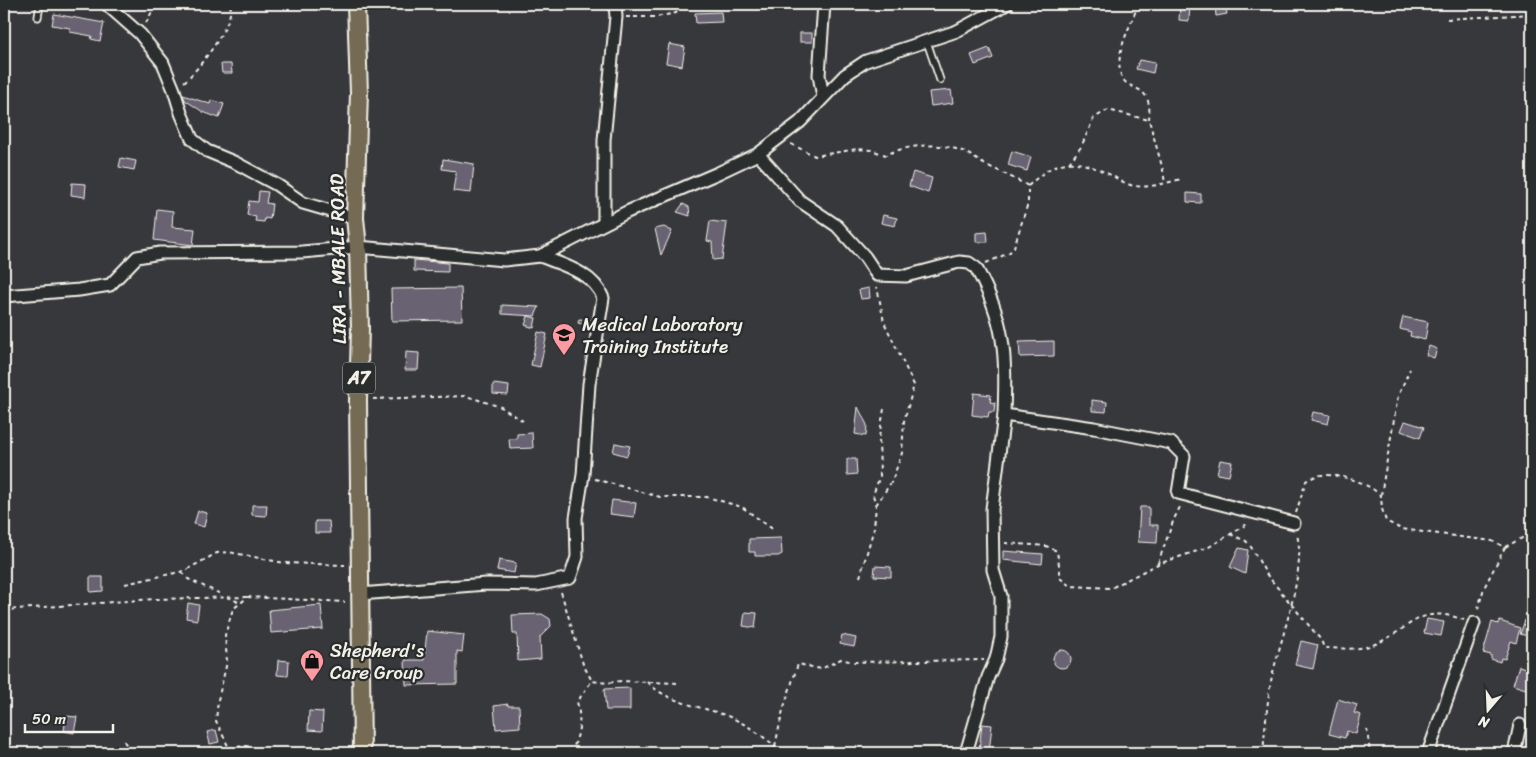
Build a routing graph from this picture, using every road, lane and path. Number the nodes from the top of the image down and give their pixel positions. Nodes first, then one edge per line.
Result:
1 (40, 4) edge
2 (106, 4) edge
3 (156, 4) edge
4 (230, 4) edge
5 (356, 4) edge
6 (615, 4) edge
7 (684, 4) edge
8 (824, 4) edge
9 (1007, 4) edge
10 (1138, 4) edge
11 (1365, 4) edge
12 (1366, 9) dead end
13 (1532, 14) edge
14 (616, 17) junction
15 (38, 18) dead end
16 (1447, 19) dead end
17 (140, 34) junction
18 (927, 42) junction
19 (940, 80) dead end
20 (174, 90) junction
21 (823, 97) junction
22 (1149, 120) junction
23 (779, 137) junction
24 (758, 154) junction
25 (1069, 163) junction
26 (1181, 179) dead end
27 (1165, 184) junction
28 (1028, 186) junction
29 (354, 218) junction
30 (604, 223) junction
31 (358, 247) junction
32 (540, 256) junction
33 (976, 268) junction
34 (877, 275) junction
35 (4, 296) edge
36 (1410, 369) dead end
37 (358, 400) junction
38 (884, 409) dead end
39 (1004, 415) junction
40 (523, 421) dead end
41 (583, 475) junction
42 (1178, 493) junction
43 (1381, 496) junction
44 (876, 505) junction
45 (1260, 514) junction
46 (1294, 523) junction
47 (1532, 528) edge
48 (774, 530) dead end
49 (1230, 534) junction
50 (992, 542) junction
51 (1505, 548) junction
52 (360, 563) junction
53 (1158, 564) junction
54 (182, 572) junction
55 (860, 576) dead end
56 (550, 583) junction
57 (125, 584) dead end
58 (225, 596) junction
59 (248, 597) junction
60 (360, 599) junction
61 (241, 603) junction
62 (1290, 604) junction
63 (4, 610) edge
64 (1474, 624) junction
65 (996, 659) junction
66 (592, 681) junction
67 (646, 682) junction
68 (677, 683) dead end
69 (1520, 725) dead end
70 (1367, 729) dead end
71 (124, 740) dead end
72 (775, 746) junction
73 (229, 748) junction
74 (131, 753) edge
75 (228, 753) edge
76 (280, 753) edge
77 (362, 753) edge
78 (571, 753) edge
79 (773, 753) edge
80 (966, 753) edge
81 (1263, 753) edge
82 (1370, 753) edge
83 (1428, 753) edge
84 (1514, 753) edge

1 - 15 lane
2 - 17 street
3 - 17 path
4 - 20 path
5 - 29 main road, LIRA - MBALE ROAD / A7
6 - 14 street
7 - 14 path
8 - 21 street
9 - 18 street
10 - 22 path
11 - 12 path
13 - 16 path
14 - 30 street
17 - 20 street
18 - 19 lane
18 - 21 street
20 - 29 street
21 - 23 street
22 - 25 path
22 - 27 path
23 - 24 street
23 - 28 path
24 - 30 street
24 - 34 street
25 - 27 path
25 - 28 path
26 - 27 path
28 - 33 path
29 - 31 main road, LIRA - MBALE ROAD / A7
30 - 32 street
31 - 32 street
31 - 35 street
31 - 37 main road, LIRA - MBALE ROAD / A7
32 - 41 street
33 - 34 street
33 - 39 street
34 - 44 path
36 - 43 path
37 - 40 path
37 - 52 main road, LIRA - MBALE ROAD / A7
38 - 44 path
39 - 42 street
39 - 50 street
41 - 48 path
41 - 56 street
42 - 45 street
42 - 53 path
43 - 46 path
43 - 51 path
44 - 55 path
45 - 46 street
45 - 49 path
46 - 62 path
47 - 51 path
49 - 53 path
49 - 62 path
50 - 53 path
50 - 65 street
51 - 64 path
52 - 54 path
52 - 60 main road, LIRA - MBALE ROAD / A7
54 - 57 path
54 - 58 path
56 - 60 street
56 - 66 path
58 - 59 path
58 - 61 path
58 - 63 path
59 - 60 path
59 - 61 path
60 - 77 main road, LIRA - MBALE ROAD / A7
61 - 73 path
62 - 64 path
62 - 81 path
64 - 83 street
65 - 72 path
65 - 80 street
66 - 67 path
66 - 78 path
67 - 68 path
67 - 72 path
69 - 84 street
70 - 82 path
71 - 74 path
72 - 79 path
73 - 75 path
73 - 76 path

